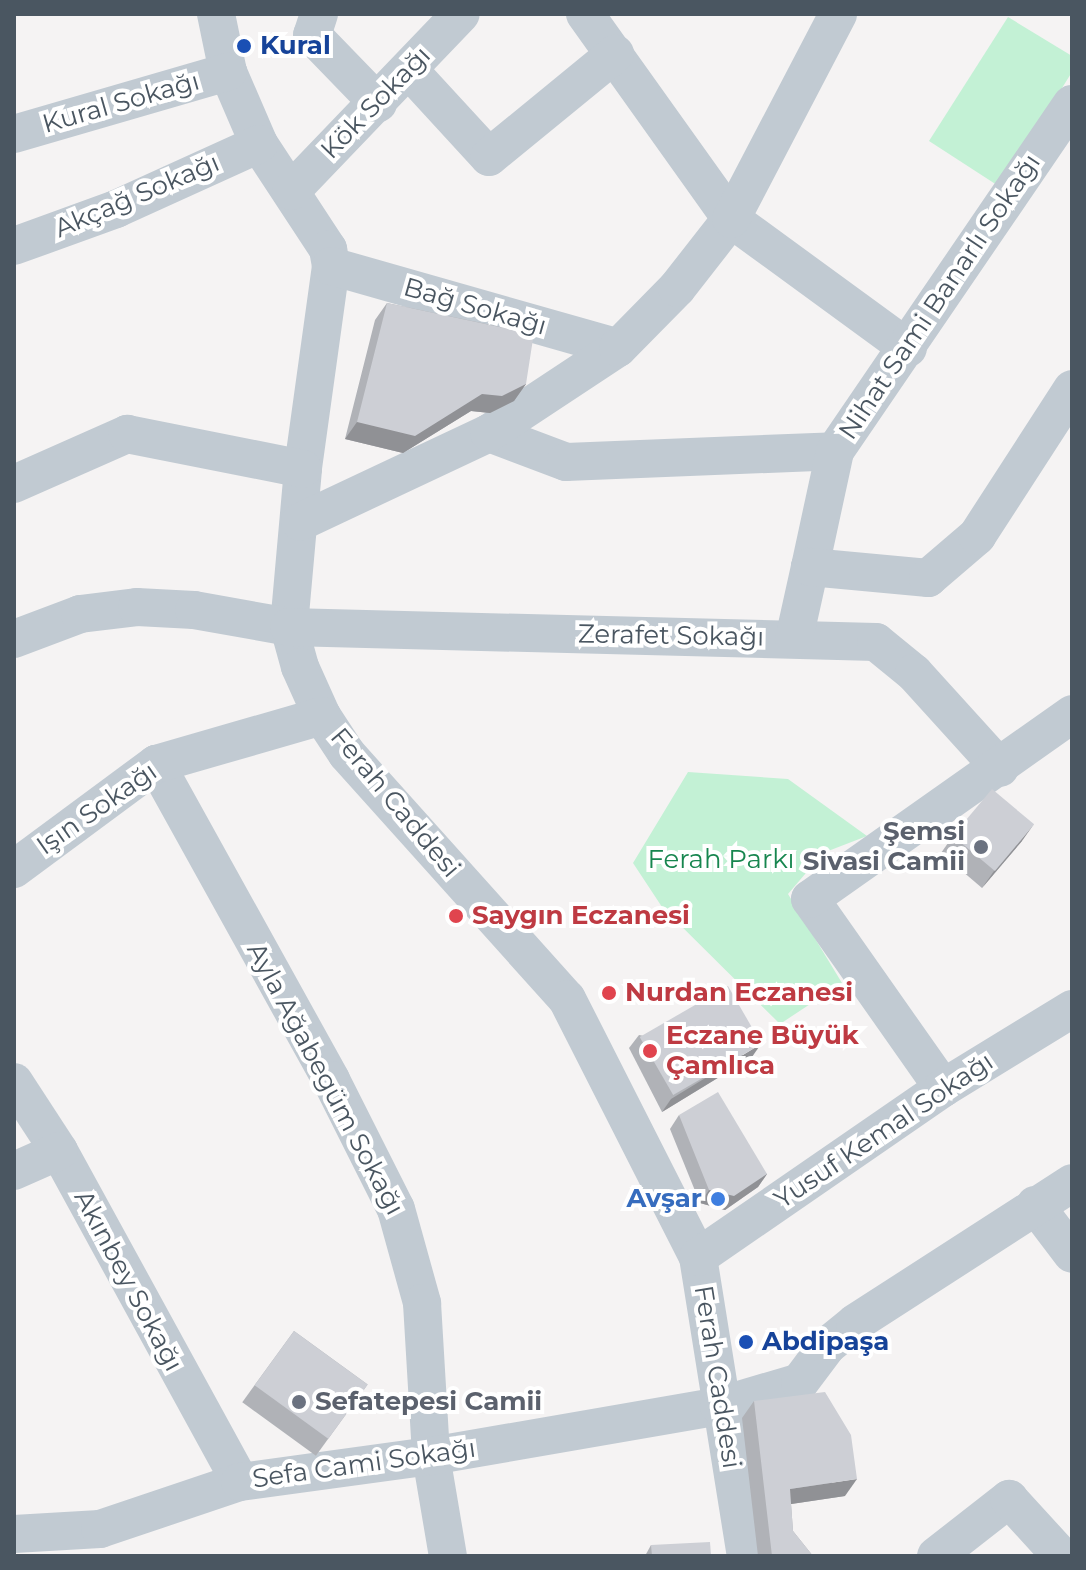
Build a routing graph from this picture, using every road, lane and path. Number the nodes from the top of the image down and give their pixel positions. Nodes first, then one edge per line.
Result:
1 (216, 14) edge
2 (319, 14) edge
3 (461, 14) edge
4 (585, 14) edge
5 (838, 14) edge
6 (615, 54) junction
7 (409, 70) junction
8 (228, 72) junction
9 (378, 103) junction
10 (1072, 104) edge
11 (14, 134) edge
12 (259, 144) junction
13 (291, 191) junction
14 (731, 219) junction
15 (14, 246) edge
16 (331, 266) junction
17 (618, 348) junction
18 (908, 348) junction
19 (1072, 389) edge
20 (489, 433) junction
21 (835, 451) junction
22 (303, 469) junction
23 (14, 484) edge
24 (300, 522) junction
25 (810, 567) junction
26 (289, 627) junction
27 (14, 639) edge
28 (794, 639) junction
29 (1072, 714) edge
30 (322, 716) junction
31 (156, 764) junction
32 (1000, 768) junction
33 (14, 869) edge
34 (1072, 1009) edge
35 (14, 1082) edge
36 (943, 1088) junction
37 (59, 1151) junction
38 (14, 1171) edge
39 (1072, 1183) edge
40 (1035, 1205) junction
41 (1072, 1254) edge
42 (698, 1257) junction
43 (719, 1406) junction
44 (431, 1456) junction
45 (240, 1482) junction
46 (14, 1534) edge
47 (105, 1542) edge
48 (448, 1556) edge
49 (746, 1556) edge
50 (936, 1556) edge
51 (1061, 1556) edge

1 - 8 street
2 - 9 street
3 - 7 street, Kök Sokağı
4 - 6 street
5 - 14 street
6 - 7 street
6 - 14 street
7 - 9 street, Kök Sokağı
8 - 11 street, Kural Sokağı
8 - 12 street
9 - 13 street, Kök Sokağı
10 - 18 street, Nihat Sami Banarlı Sokağı
12 - 13 street
12 - 15 street, Akçağ Sokağı
13 - 16 street
14 - 17 street
14 - 18 street
16 - 17 street, Bağ Sokağı
16 - 22 street, Ferah Caddesi
17 - 20 street
18 - 21 street, Nihat Sami Banarlı Sokağı
19 - 25 street
20 - 21 street, Nihat Sami Banarlı Sokağı
20 - 24 street
21 - 25 street, Nihat Sami Banarlı Sokağı
22 - 23 street
22 - 24 street, Ferah Caddesi
24 - 26 street, Ferah Caddesi
25 - 28 street, Nihat Sami Banarlı Sokağı
26 - 27 street, Zerafet Sokağı
26 - 28 street, Zerafet Sokağı
26 - 30 street, Ferah Caddesi
28 - 32 street, Zerafet Sokağı
29 - 32 street
30 - 31 street, Işın Sokağı
30 - 42 street, Ferah Caddesi
31 - 33 street, Işın Sokağı
31 - 44 street, Ayla Ağabegüm Sokağı
32 - 36 street
34 - 36 street, Yusuf Kemal Sokağı
35 - 37 street, Akınbey Sokağı
36 - 42 street, Yusuf Kemal Sokağı
37 - 38 street
37 - 45 street, Akınbey Sokağı
39 - 40 street
40 - 41 street
40 - 43 street, Sefa Cami Sokağı
42 - 43 street, Ferah Caddesi
43 - 44 street, Sefa Cami Sokağı
43 - 49 street, Ferah Caddesi
44 - 45 street, Sefa Cami Sokağı
44 - 48 street, Ayla Ağabegüm Sokağı
45 - 47 street, Sefa Cami Sokağı
46 - 47 street, Sefa Cami Sokağı
50 - 51 street

